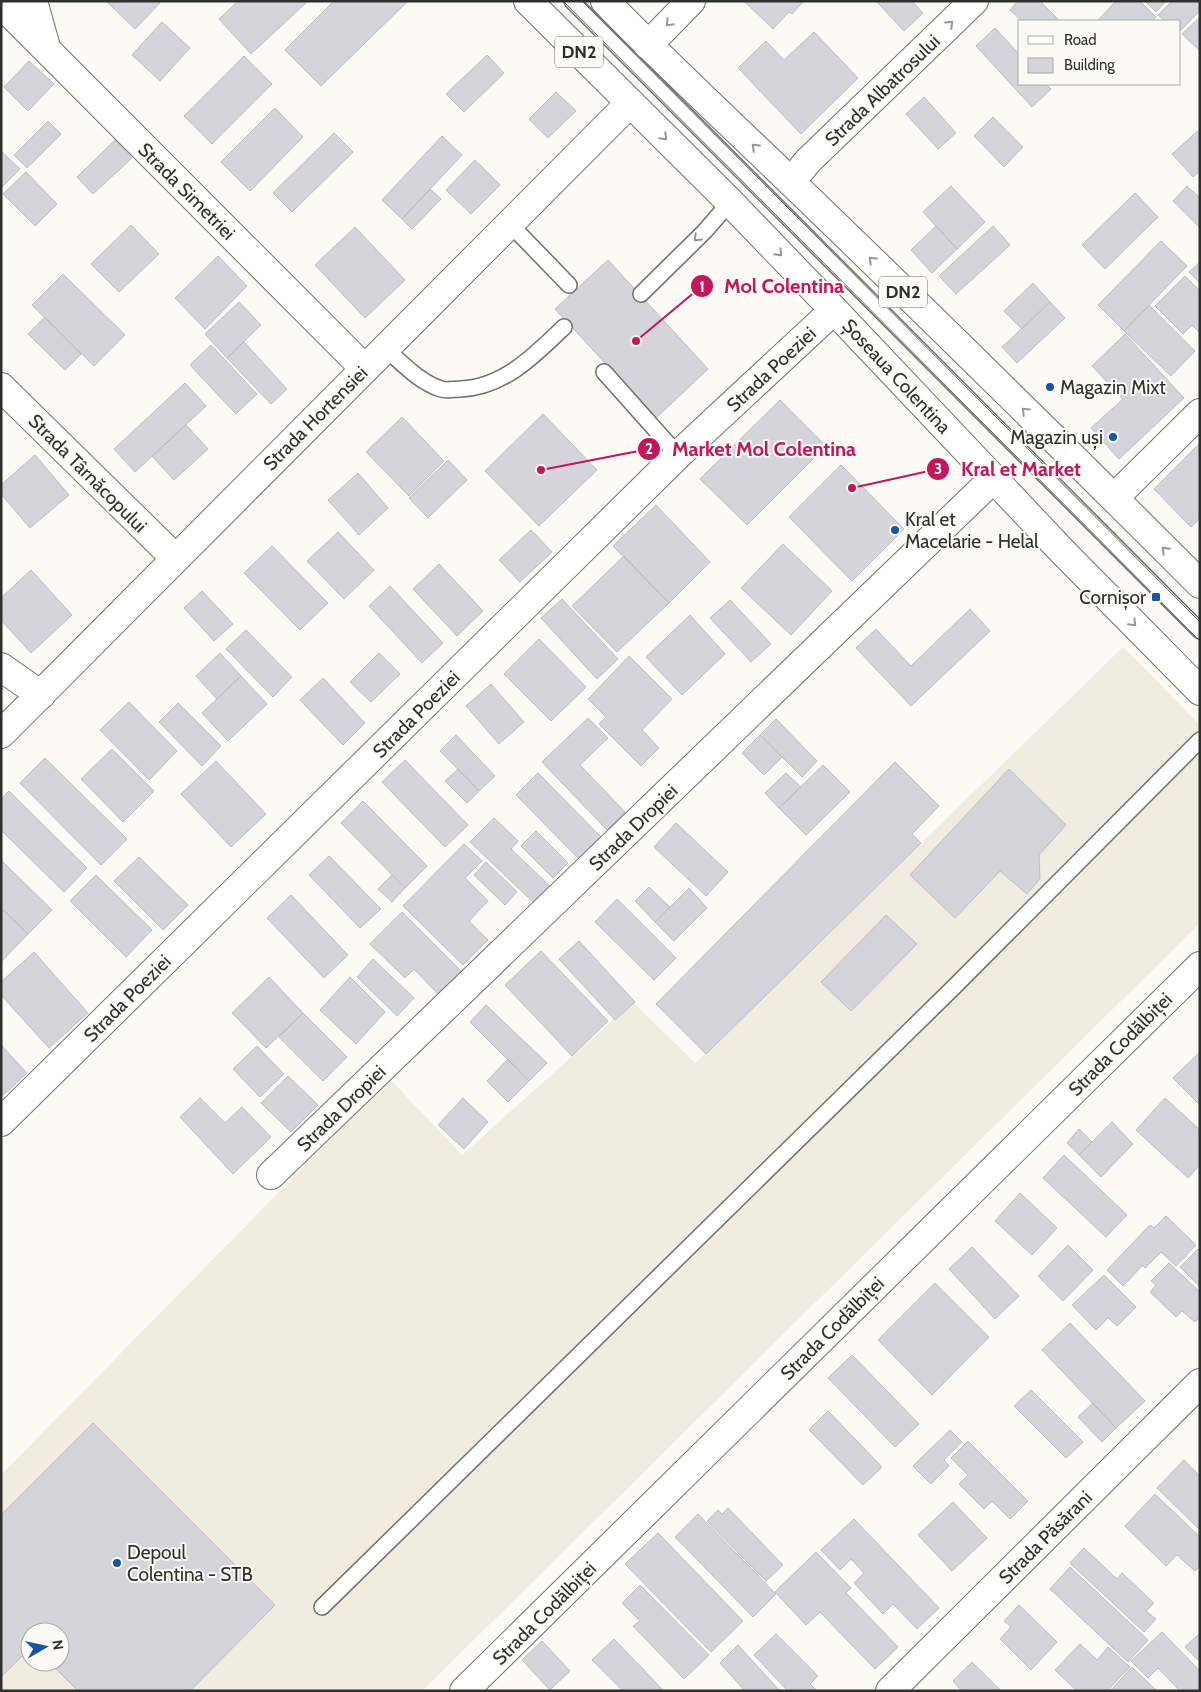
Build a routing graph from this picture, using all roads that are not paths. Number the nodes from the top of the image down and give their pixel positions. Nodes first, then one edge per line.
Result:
1 (33, 1) edge
2 (528, 1) edge
3 (572, 1) edge
4 (605, 1) edge
5 (691, 1) edge
6 (974, 1) edge
7 (1, 4) edge
8 (648, 45) junction
9 (47, 51) junction
10 (630, 103) junction
11 (791, 182) junction
12 (730, 202) junction
13 (509, 223) junction
14 (569, 285) dead end
15 (641, 294) dead end
16 (834, 310) junction
17 (564, 327) dead end
18 (385, 348) junction
19 (364, 368) junction
20 (604, 372) dead end
21 (1, 387) edge
22 (1200, 413) edge
23 (678, 455) junction
24 (994, 478) junction
25 (1114, 498) junction
26 (175, 558) junction
27 (1200, 584) edge
28 (1200, 632) edge
29 (1, 667) edge
30 (1200, 691) edge
31 (41, 694) junction
32 (1, 734) edge
33 (1200, 740) edge
34 (1200, 966) edge
35 (1, 1122) edge
36 (271, 1175) dead end
37 (1200, 1383) edge
38 (322, 1607) dead end
39 (464, 1691) edge
40 (890, 1691) edge

1 - 9 street, Strada Simetriei
2 - 10 street, Șoseaua Colentina / DN2
3 - 28 lane
4 - 8 street, DN2
5 -> 8 street
11 -> 6 street, Strada Albatrosului
7 - 9 street
11 -> 8 street, DN2
9 - 19 street, Strada Simetriei
10 -> 12 street, Șoseaua Colentina / DN2
10 - 13 street, Strada Hortensiei
25 -> 11 street, DN2
12 -> 15 lane
12 -> 16 street, Șoseaua Colentina / DN2
13 - 14 lane
13 - 18 street, Strada Hortensiei
16 - 23 street, Strada Poeziei
16 - 24 street, Șoseaua Colentina / DN2
17 - 18 lane
18 - 19 street, Strada Hortensiei
19 - 26 street, Strada Hortensiei
20 - 23 lane
21 - 26 street, Strada Târnăcopului
22 - 25 street
23 - 35 street, Strada Poeziei
24 -> 30 street, Șoseaua Colentina / DN2
24 - 36 street, Strada Dropiei
27 -> 25 street, DN2
26 - 31 street, Strada Hortensiei
29 - 31 street
31 - 32 street, Strada Hortensiei
33 - 38 lane
34 - 39 street, Strada Codălbiței
37 - 40 street, Strada Păsărani

